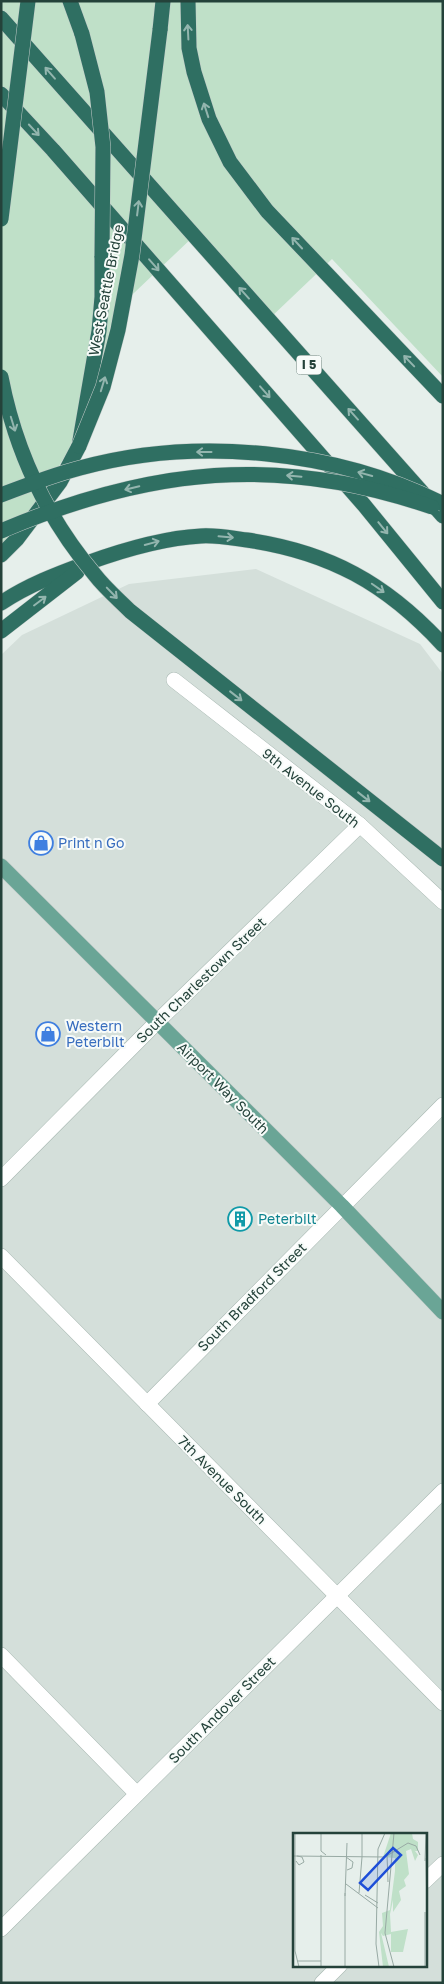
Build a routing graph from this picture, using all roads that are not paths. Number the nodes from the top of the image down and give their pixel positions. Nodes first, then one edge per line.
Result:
1 (28, 1) edge
2 (70, 1) edge
3 (163, 1) edge
4 (188, 1) edge
5 (1, 18) edge
6 (1, 94) edge
7 (1, 220) edge
8 (1, 377) edge
9 (443, 396) edge
10 (79, 446) junction
11 (1, 495) edge
12 (443, 504) edge
13 (443, 511) edge
14 (443, 516) edge
15 (1, 531) edge
16 (1, 555) edge
17 (93, 561) junction
18 (443, 602) edge
19 (1, 603) edge
20 (1, 631) edge
21 (443, 645) edge
22 (174, 680) dead end
23 (360, 825) junction
24 (443, 859) edge
25 (1, 866) edge
26 (443, 902) edge
27 (156, 1022) junction
28 (443, 1104) edge
29 (1, 1179) edge
30 (342, 1206) junction
31 (1, 1256) edge
32 (443, 1312) edge
33 (147, 1404) junction
34 (443, 1491) edge
35 (337, 1596) junction
36 (1, 1655) edge
37 (443, 1703) edge
38 (137, 1794) junction
39 (443, 1864) edge
40 (426, 1880) edge
41 (1, 1928) edge
42 (339, 1966) edge
43 (322, 1983) edge

1 - 7 highway, bridge
2 - 10 highway, bridge
10 -> 3 highway, West Seattle Bridge, bridge
9 -> 4 highway
14 -> 5 highway, I 5, bridge
6 -> 18 highway, bridge
8 -> 24 highway, bridge
10 - 16 highway, West Seattle Bridge, bridge
12 -> 11 highway, bridge
13 -> 15 highway, bridge
17 - 19 highway
20 -> 17 highway
17 -> 21 highway
22 - 23 street, 9th Avenue South
23 - 26 street, 9th Avenue South
23 - 27 street, South Charlestown Street
25 - 27 main road, Airport Way South
27 - 29 street, South Charlestown Street
27 - 30 main road, Airport Way South
28 - 30 street, South Bradford Street
30 - 32 main road, Airport Way South
30 - 33 street, South Bradford Street
31 - 33 street, 7th Avenue South
33 - 35 street, 7th Avenue South
34 - 35 street, South Andover Street
35 - 37 street, 7th Avenue South
35 - 38 street, South Andover Street
36 - 38 street
38 - 41 street, South Andover Street
39 - 40 street
42 - 43 street

